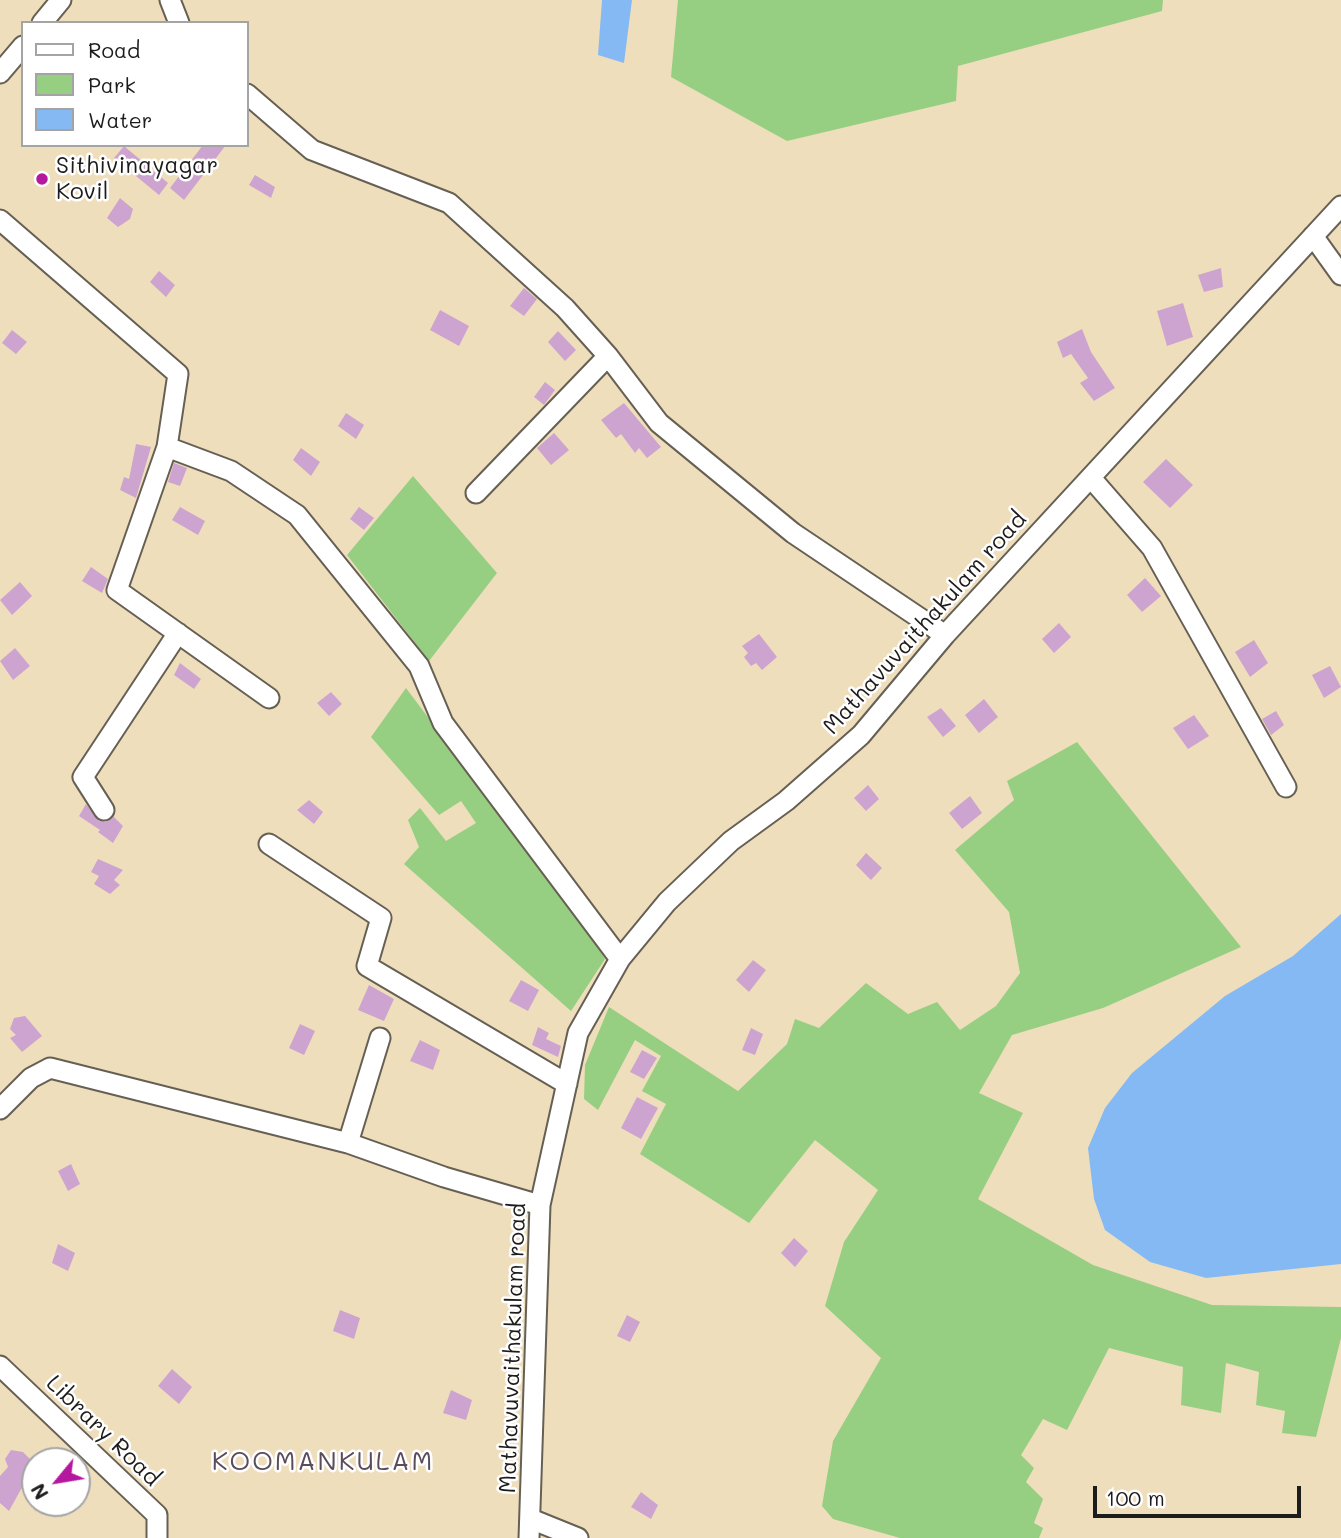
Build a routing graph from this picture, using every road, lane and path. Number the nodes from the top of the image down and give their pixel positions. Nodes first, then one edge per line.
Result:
1 (61, 0) edge
2 (170, 0) edge
3 (44, 21) edge
4 (178, 21) edge
5 (21, 48) edge
6 (0, 73) edge
7 (248, 95) edge
8 (1341, 205) edge
9 (0, 220) edge
10 (1313, 236) junction
11 (1341, 275) edge
12 (608, 356) junction
13 (167, 447) junction
14 (1091, 478) junction
15 (476, 493) dead end
16 (178, 633) junction
17 (945, 635) junction
18 (269, 698) dead end
19 (1286, 787) dead end
20 (104, 810) dead end
21 (269, 844) dead end
22 (620, 959) junction
23 (380, 1038) dead end
24 (566, 1084) junction
25 (0, 1109) edge
26 (348, 1143) junction
27 (540, 1205) junction
28 (0, 1366) edge
29 (530, 1528) edge
30 (157, 1538) edge
31 (578, 1538) edge

1 - 3 street
2 - 4 street
5 - 6 street
7 - 12 street
8 - 10 street, Mathavuvaithakulam road
9 - 13 street
10 - 11 street
10 - 14 street, Mathavuvaithakulam road
12 - 15 street
12 - 17 street
13 - 16 street
13 - 22 street
14 - 17 street, Mathavuvaithakulam road
14 - 19 street
16 - 18 street
16 - 20 street
17 - 22 street, Mathavuvaithakulam road
21 - 24 street
22 - 24 street, Mathavuvaithakulam road
23 - 26 street
24 - 27 street, Mathavuvaithakulam road
25 - 26 street
26 - 27 street
27 - 29 street, Mathavuvaithakulam road
28 - 30 street, Library Road
29 - 31 street

